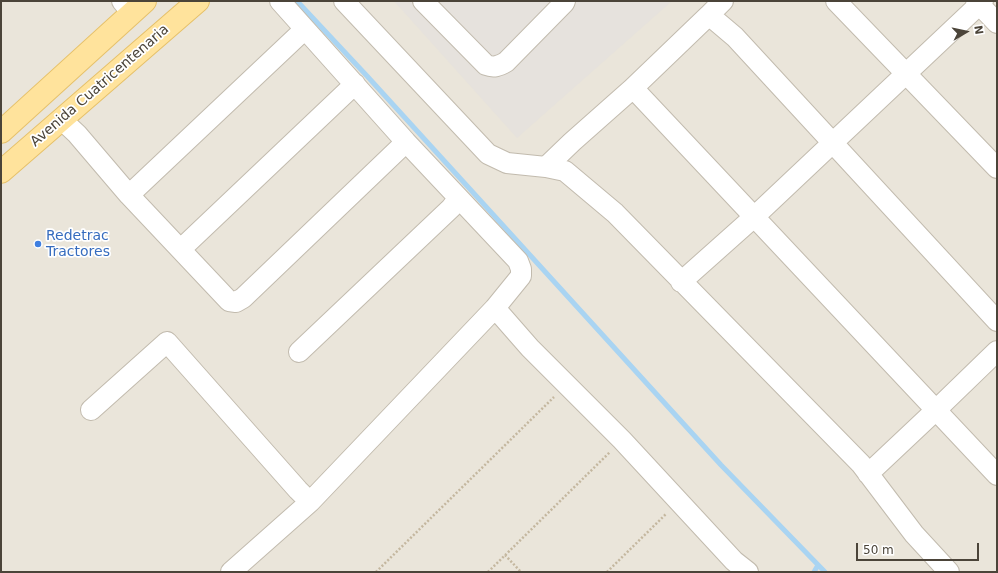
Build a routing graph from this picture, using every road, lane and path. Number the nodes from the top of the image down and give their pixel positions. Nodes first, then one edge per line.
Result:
1 (198, 1) edge
2 (280, 1) edge
3 (344, 1) edge
4 (423, 1) edge
5 (565, 1) edge
6 (723, 1) edge
7 (836, 1) edge
8 (980, 2) edge
9 (133, 5) edge
10 (709, 15) junction
11 (997, 23) edge
12 (305, 29) junction
13 (905, 74) junction
14 (355, 84) junction
15 (633, 88) junction
16 (62, 120) junction
17 (1, 132) edge
18 (406, 142) junction
19 (832, 143) junction
20 (546, 167) junction
21 (997, 168) edge
22 (1, 172) edge
23 (129, 195) junction
24 (458, 199) junction
25 (754, 217) junction
26 (181, 249) junction
27 (681, 282) junction
28 (495, 308) junction
29 (997, 321) edge
30 (997, 351) edge
31 (299, 352) dead end
32 (566, 383) junction
33 (91, 410) dead end
34 (936, 410) junction
35 (622, 440) junction
36 (868, 474) junction
37 (997, 475) edge
38 (679, 501) junction
39 (310, 502) junction
40 (505, 555) junction
41 (231, 572) edge
42 (376, 572) edge
43 (488, 572) edge
44 (521, 572) edge
45 (607, 572) edge
46 (748, 572) edge
47 (949, 572) edge

1 - 16 main road, Avenida Cuatricentenaria
2 - 12 street
3 - 20 street
4 - 5 street
6 - 10 street
7 - 13 street
8 - 11 street
8 - 13 street
9 - 17 main road
10 - 15 street
10 - 19 street
12 - 14 street
12 - 23 street
13 - 19 street
13 - 21 street
14 - 18 street
14 - 26 street
15 - 20 street
15 - 25 street
16 - 22 main road, Avenida Cuatricentenaria
16 - 23 street
18 - 24 street
18 - 26 street
19 - 25 street
19 - 29 street
20 - 27 street
23 - 26 street
24 - 28 street
24 - 31 street
25 - 27 street
25 - 34 street
27 - 36 street
28 - 32 street
28 - 39 street
30 - 34 street
32 - 35 street
32 - 42 path
33 - 39 street
34 - 36 street
34 - 37 street
35 - 38 street
35 - 40 path
36 - 47 street
38 - 45 path
38 - 46 street
39 - 41 street
40 - 43 path
40 - 44 path

